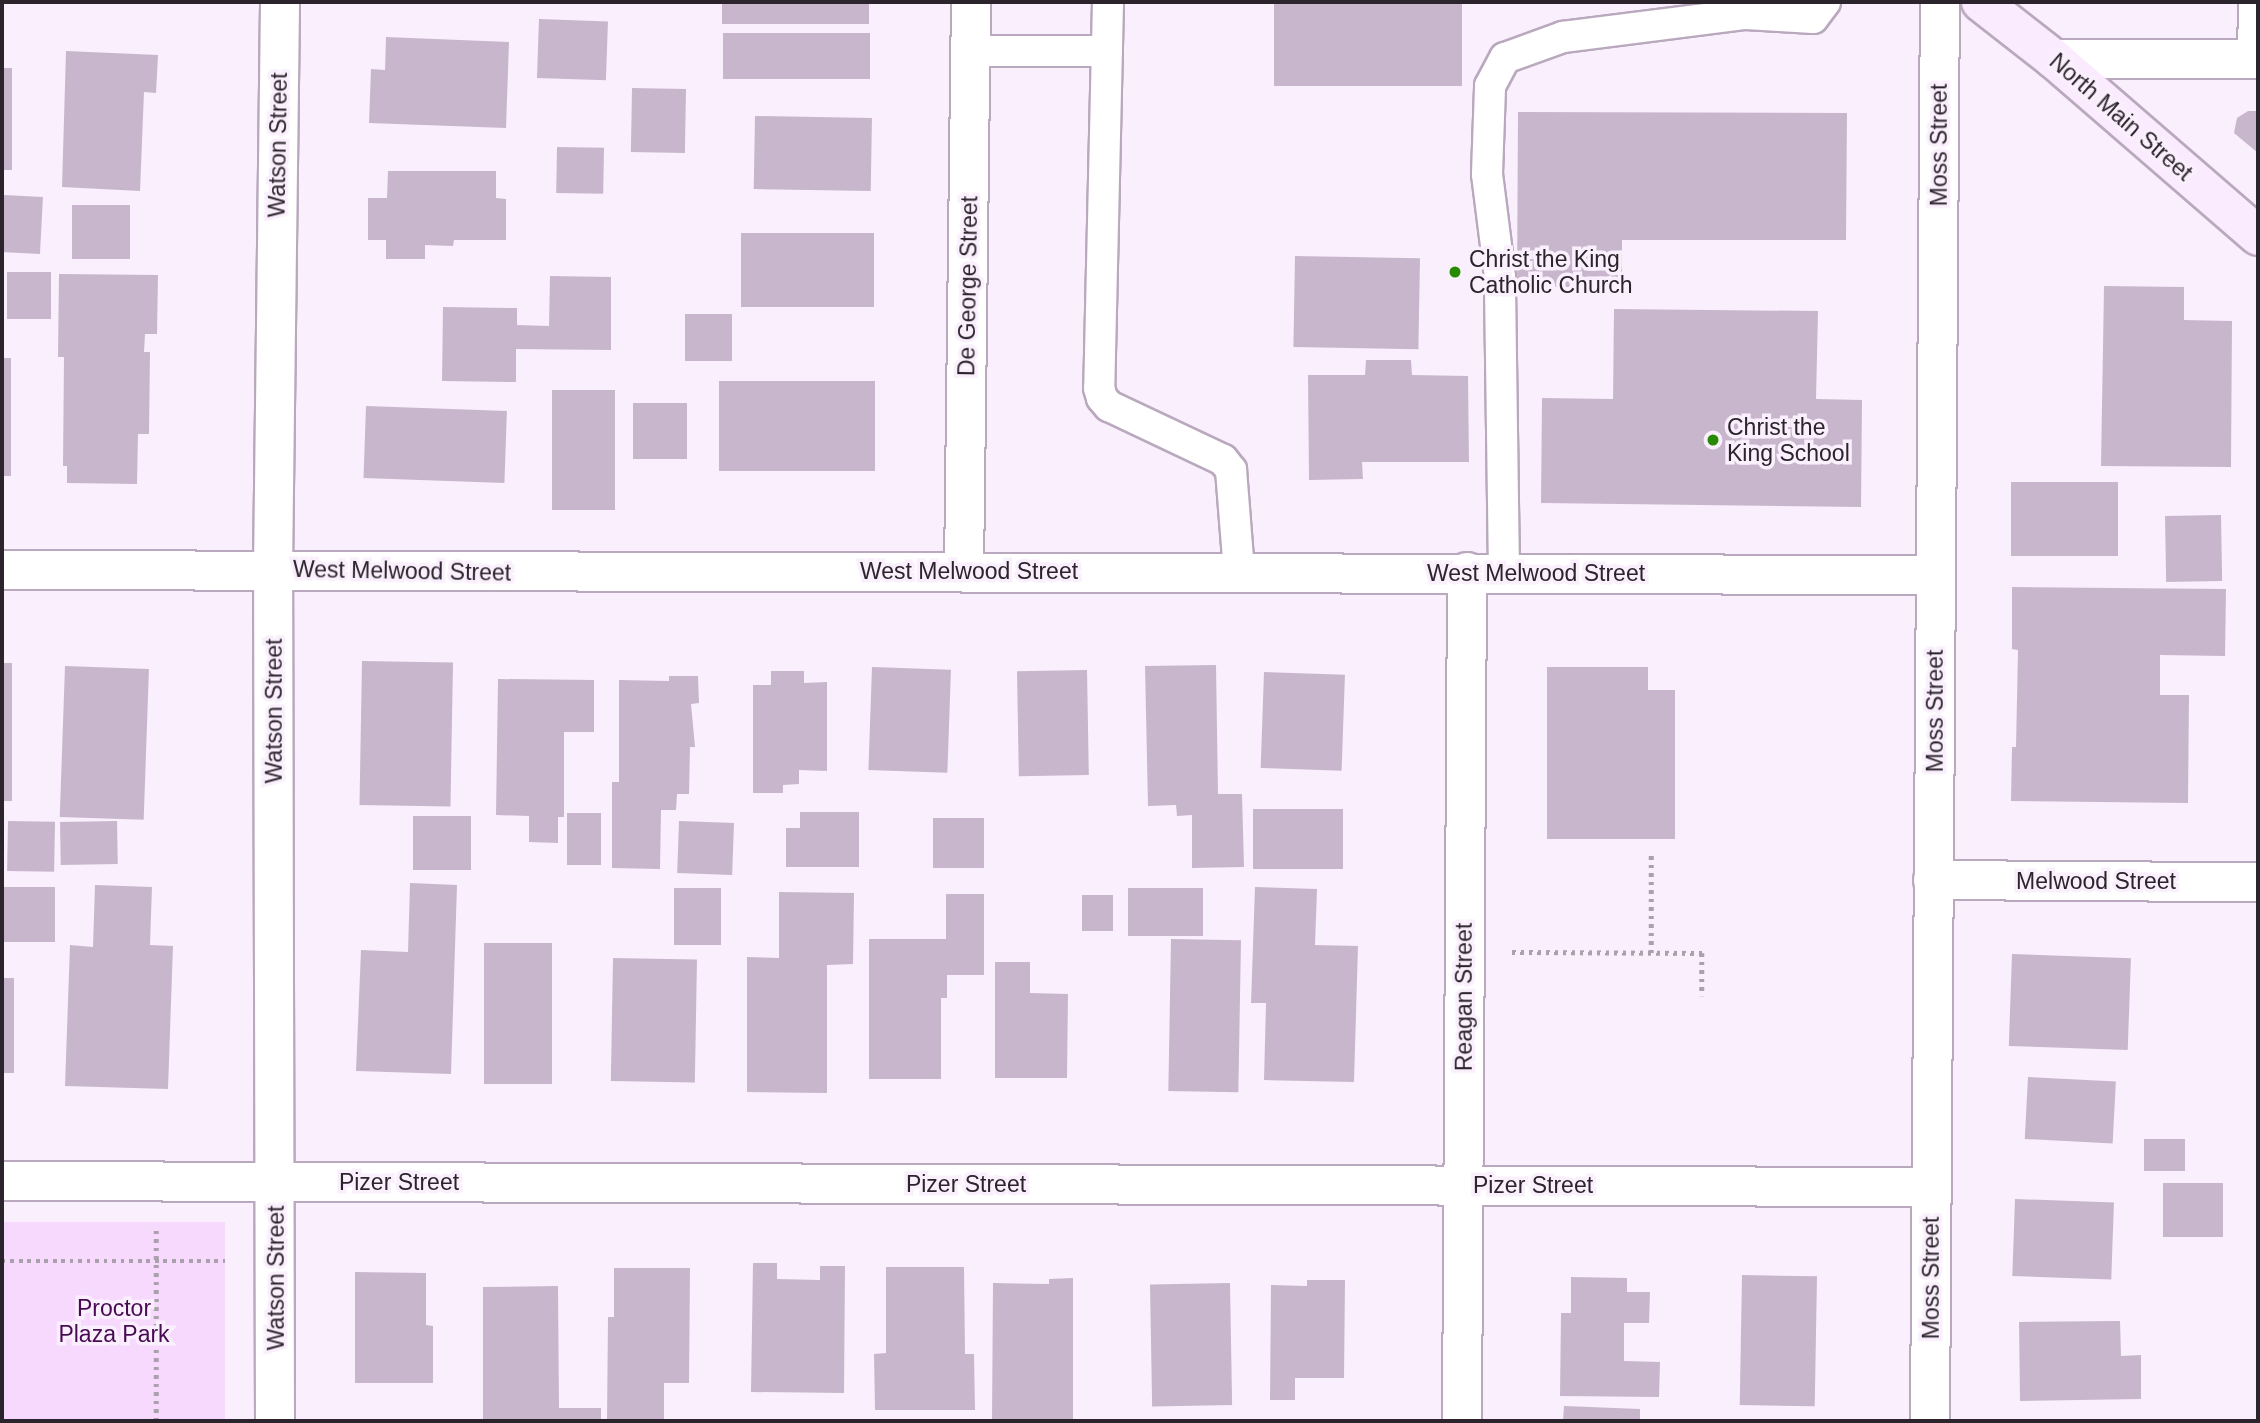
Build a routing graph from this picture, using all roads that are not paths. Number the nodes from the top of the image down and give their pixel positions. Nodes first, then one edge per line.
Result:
1 (280, 2) edge
2 (971, 2) edge
3 (1108, 2) edge
4 (1825, 2) edge
5 (1940, 2) edge
6 (1981, 2) edge
7 (2254, 2) edge
8 (1739, 8) edge
9 (971, 51) junction
10 (1107, 51) junction
11 (2054, 59) junction
12 (2256, 59) edge
13 (2258, 236) edge
14 (273, 569) junction
15 (2, 570) edge
16 (964, 571) junction
17 (1240, 571) junction
18 (1485, 572) junction
19 (1936, 575) junction
20 (1933, 880) junction
21 (2258, 882) edge
22 (2, 1181) edge
23 (276, 1182) junction
24 (1465, 1185) junction
25 (1931, 1187) junction
26 (275, 1421) edge
27 (1462, 1421) edge
28 (1930, 1421) edge

1 - 14 street, Watson Street
2 - 9 street, De George Street
3 - 10 lane
4 - 8 lane
5 - 19 street, Moss Street
6 - 11 main road, North Main Street
7 - 12 lane
8 - 18 lane
9 - 10 lane
9 - 16 street, De George Street
10 - 17 lane
11 - 12 street
11 - 13 main road, North Main Street
14 - 15 street, West Melwood Street
14 - 16 street, West Melwood Street
14 - 23 street, Watson Street
16 - 17 street, West Melwood Street
17 - 18 street, West Melwood Street
18 - 19 street, West Melwood Street
18 - 24 street, Reagan Street
19 - 20 street, Moss Street
20 - 21 street, Melwood Street
20 - 25 street, Moss Street
22 - 23 street, Pizer Street
23 - 24 street, Pizer Street
23 - 26 street, Watson Street
24 - 25 street, Pizer Street
24 - 27 street, Reagan Street
25 - 28 street, Moss Street

